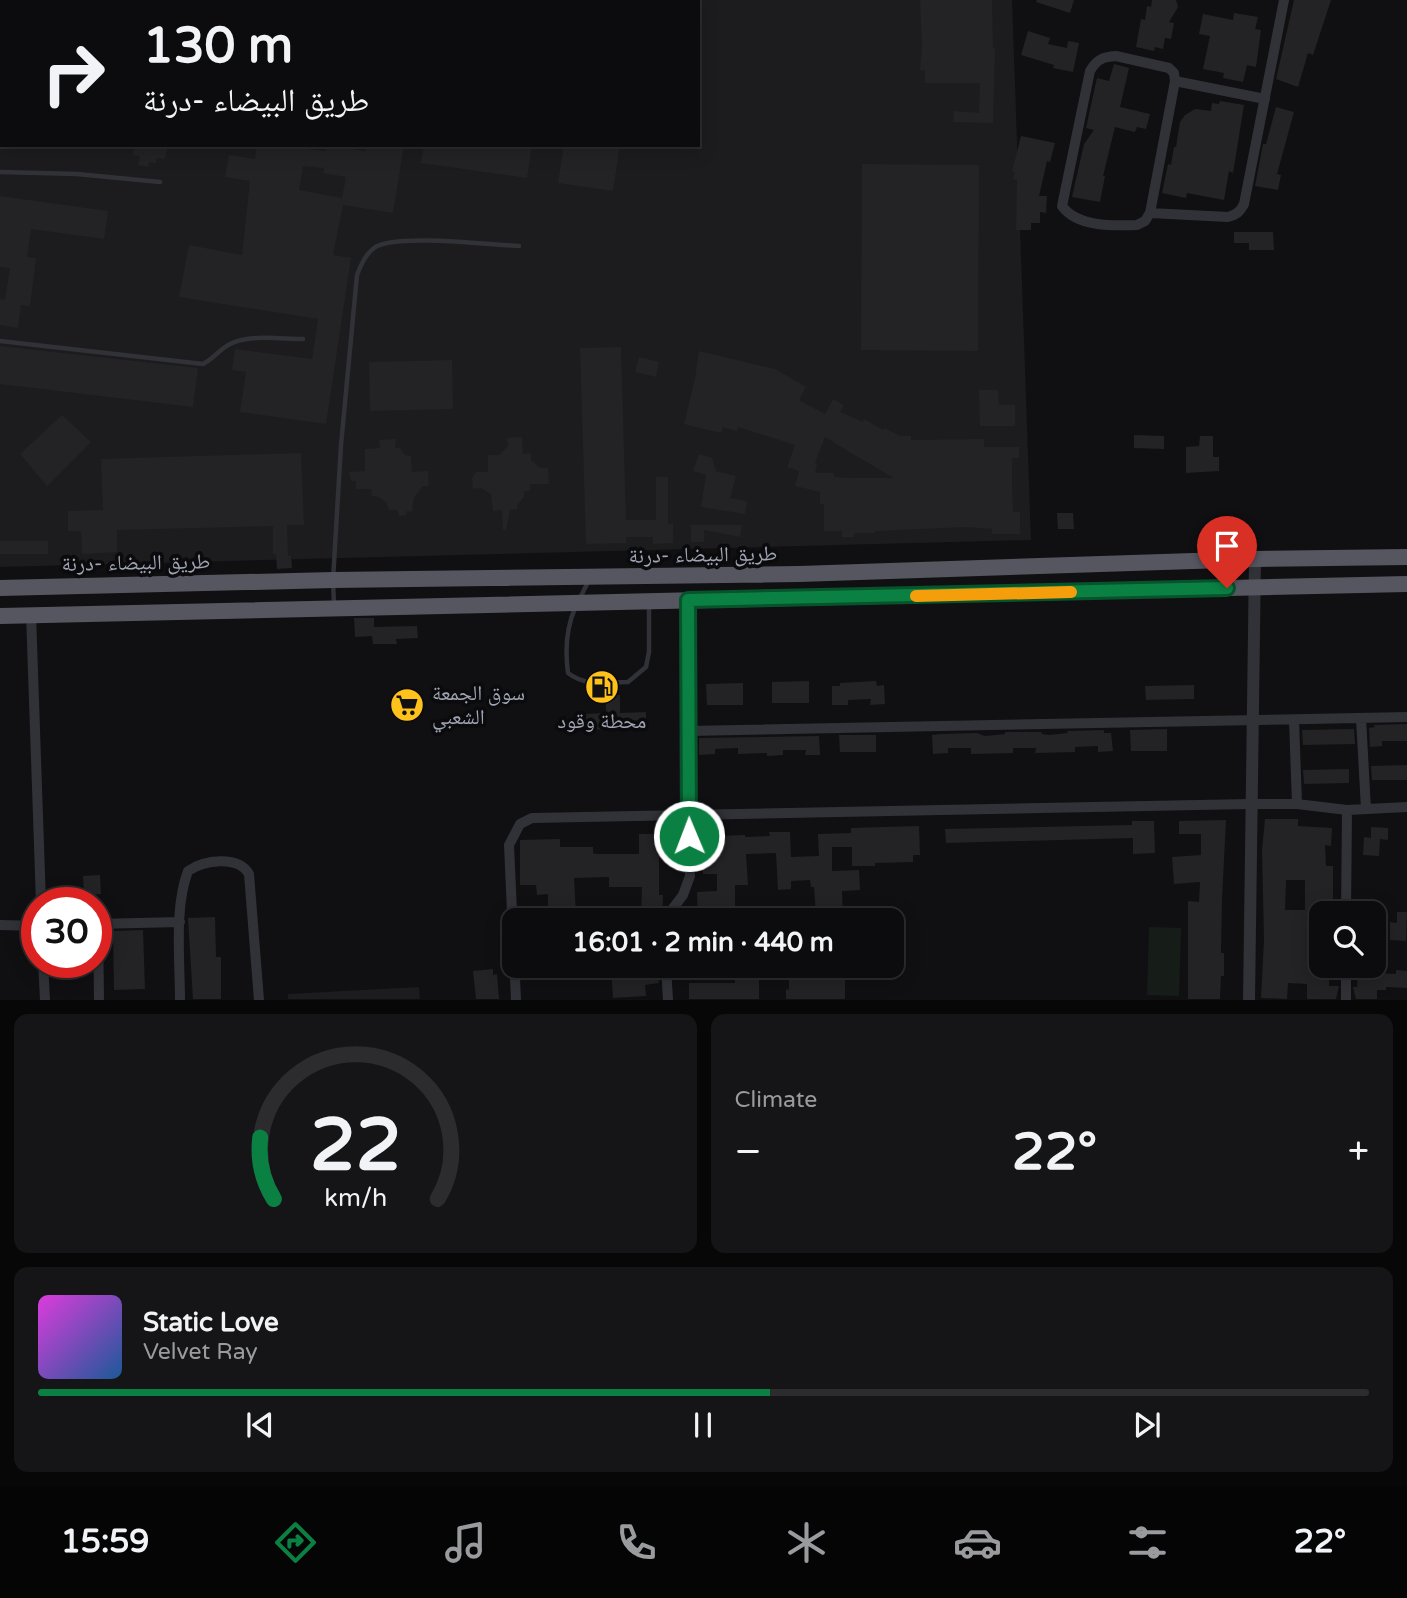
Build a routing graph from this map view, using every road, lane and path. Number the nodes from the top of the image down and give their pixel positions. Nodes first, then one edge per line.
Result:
1 (1284, 0) edge
2 (1175, 81) junction
3 (1265, 99) junction
4 (0, 172) edge
5 (160, 182) dead end
6 (1150, 213) junction
7 (519, 246) dead end
8 (303, 339) dead end
9 (0, 341) edge
10 (1407, 558) edge
11 (1255, 559) junction
12 (647, 576) junction
13 (590, 578) junction
14 (333, 580) junction
15 (1407, 584) edge
16 (1254, 587) junction
17 (0, 588) edge
18 (688, 600) junction
19 (578, 601) junction
20 (649, 601) junction
21 (334, 607) junction
22 (31, 614) junction
23 (0, 616) edge
24 (1361, 718) junction
25 (1407, 718) edge
26 (1252, 720) junction
27 (1294, 720) junction
28 (688, 731) junction
29 (1250, 804) junction
30 (1297, 804) junction
31 (1407, 807) edge
32 (1366, 809) junction
33 (1347, 810) junction
34 (688, 815) junction
35 (40, 887) edge
36 (1346, 901) edge
37 (673, 908) edge
38 (180, 922) junction
39 (112, 924) edge
40 (0, 925) edge
41 (21, 926) edge
42 (44, 978) edge
43 (98, 978) edge
44 (667, 978) edge
45 (1346, 978) edge
46 (45, 999) edge
47 (99, 999) edge
48 (180, 999) edge
49 (259, 999) edge
50 (516, 999) edge
51 (668, 999) edge
52 (1249, 999) edge
53 (1346, 999) edge

1 - 3 street
2 - 3 street
2 - 6 street
2 - 6 street
3 - 6 street
4 - 5 lane
7 - 14 lane
8 - 9 lane
10 - 11 highway, طريق البيضاء -درنة
11 - 12 highway, طريق البيضاء -درنة
11 - 16 street
12 - 13 highway, طريق البيضاء -درنة
12 - 20 lane
13 - 14 highway, طريق البيضاء -درنة
13 - 19 lane
14 - 17 highway, طريق البيضاء -درنة
14 - 21 lane
15 - 16 highway
16 - 18 highway
16 - 26 street
18 - 20 highway
18 - 28 street
19 - 20 highway
19 - 20 lane
19 - 21 highway
21 - 22 highway
22 - 23 highway
22 - 35 street
24 - 25 street
24 - 27 street
24 - 32 street
26 - 27 street
26 - 28 street
26 - 29 street
27 - 30 street
28 - 34 street
29 - 30 street
29 - 34 street
29 - 52 street
30 - 33 street
31 - 32 street
32 - 33 street
33 - 36 street
34 - 37 street
34 - 50 street
38 - 39 street
38 - 48 street
38 - 49 street
40 - 41 street
42 - 46 street
43 - 47 street
44 - 51 street
45 - 53 street

